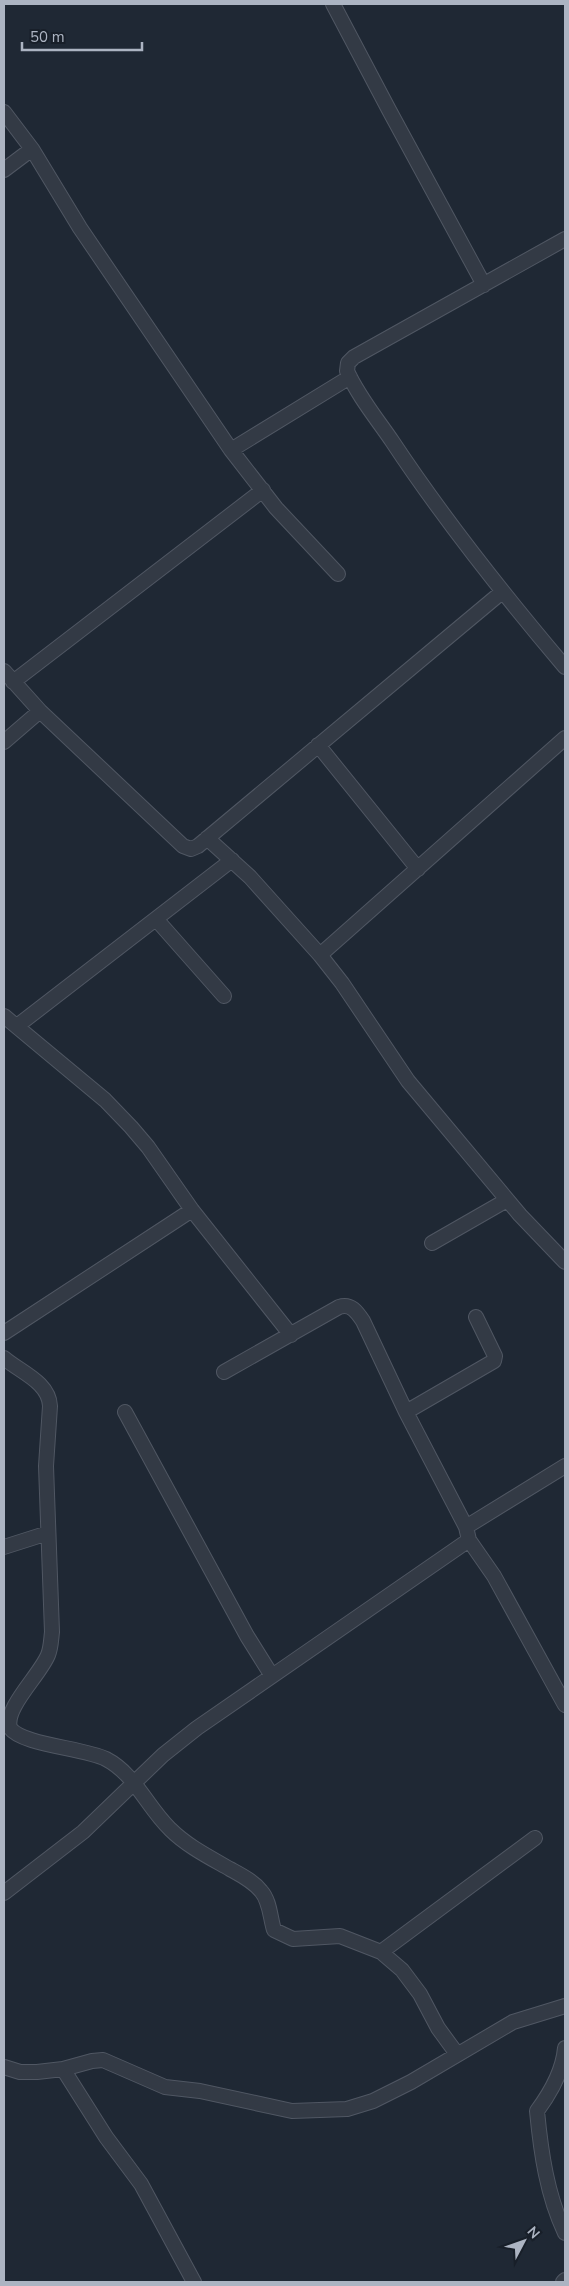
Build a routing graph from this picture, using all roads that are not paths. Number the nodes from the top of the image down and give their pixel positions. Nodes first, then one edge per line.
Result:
1 (333, 4) edge
2 (4, 112) edge
3 (32, 149) junction
4 (4, 170) edge
5 (565, 239) edge
6 (484, 285) junction
7 (350, 377) junction
8 (231, 450) junction
9 (263, 490) junction
10 (338, 574) dead end
11 (502, 592) junction
12 (565, 667) edge
13 (8, 676) edge
14 (40, 711) junction
15 (565, 738) edge
16 (4, 742) edge
17 (318, 745) junction
18 (207, 838) junction
19 (232, 860) junction
20 (418, 869) junction
21 (156, 919) junction
22 (320, 955) junction
23 (224, 996) dead end
24 (4, 1016) edge
25 (16, 1026) junction
26 (507, 1200) junction
27 (192, 1210) junction
28 (432, 1243) dead end
29 (565, 1262) edge
30 (476, 1318) dead end
31 (4, 1333) edge
32 (291, 1336) junction
33 (4, 1358) edge
34 (224, 1372) dead end
35 (125, 1412) dead end
36 (406, 1412) junction
37 (565, 1466) edge
38 (48, 1533) junction
39 (467, 1533) junction
40 (4, 1547) edge
41 (272, 1676) junction
42 (565, 1705) edge
43 (134, 1783) junction
44 (534, 1838) dead end
45 (4, 1893) edge
46 (381, 1952) junction
47 (565, 2006) edge
48 (565, 2048) edge
49 (457, 2054) junction
50 (4, 2067) edge
51 (63, 2069) junction
52 (565, 2233) edge
53 (194, 2282) edge

1 - 6 street
2 - 3 street
3 - 4 street
3 - 8 street
5 - 6 street
6 - 7 street
7 - 8 street
7 - 11 street
8 - 9 street
9 - 10 street
9 - 13 street
11 - 12 street
11 - 17 street
13 - 14 street
14 - 16 street
14 - 18 street
15 - 20 street
17 - 18 street
17 - 20 street
18 - 19 street
19 - 21 street
19 - 22 street
20 - 22 street
21 - 23 street
21 - 25 street
22 - 26 street
24 - 25 street
25 - 27 street
26 - 28 street
26 - 29 street
27 - 31 street
27 - 32 street
30 - 36 street
32 - 34 street
32 - 36 street
33 - 38 street
35 - 41 street
36 - 39 street
37 - 39 street
38 - 40 street
38 - 43 street
39 - 41 street
39 - 42 street
41 - 43 street
43 - 45 street
43 - 46 street
44 - 46 street
46 - 49 street
47 - 49 street
48 - 52 street
49 - 51 street
50 - 51 street
51 - 53 street

